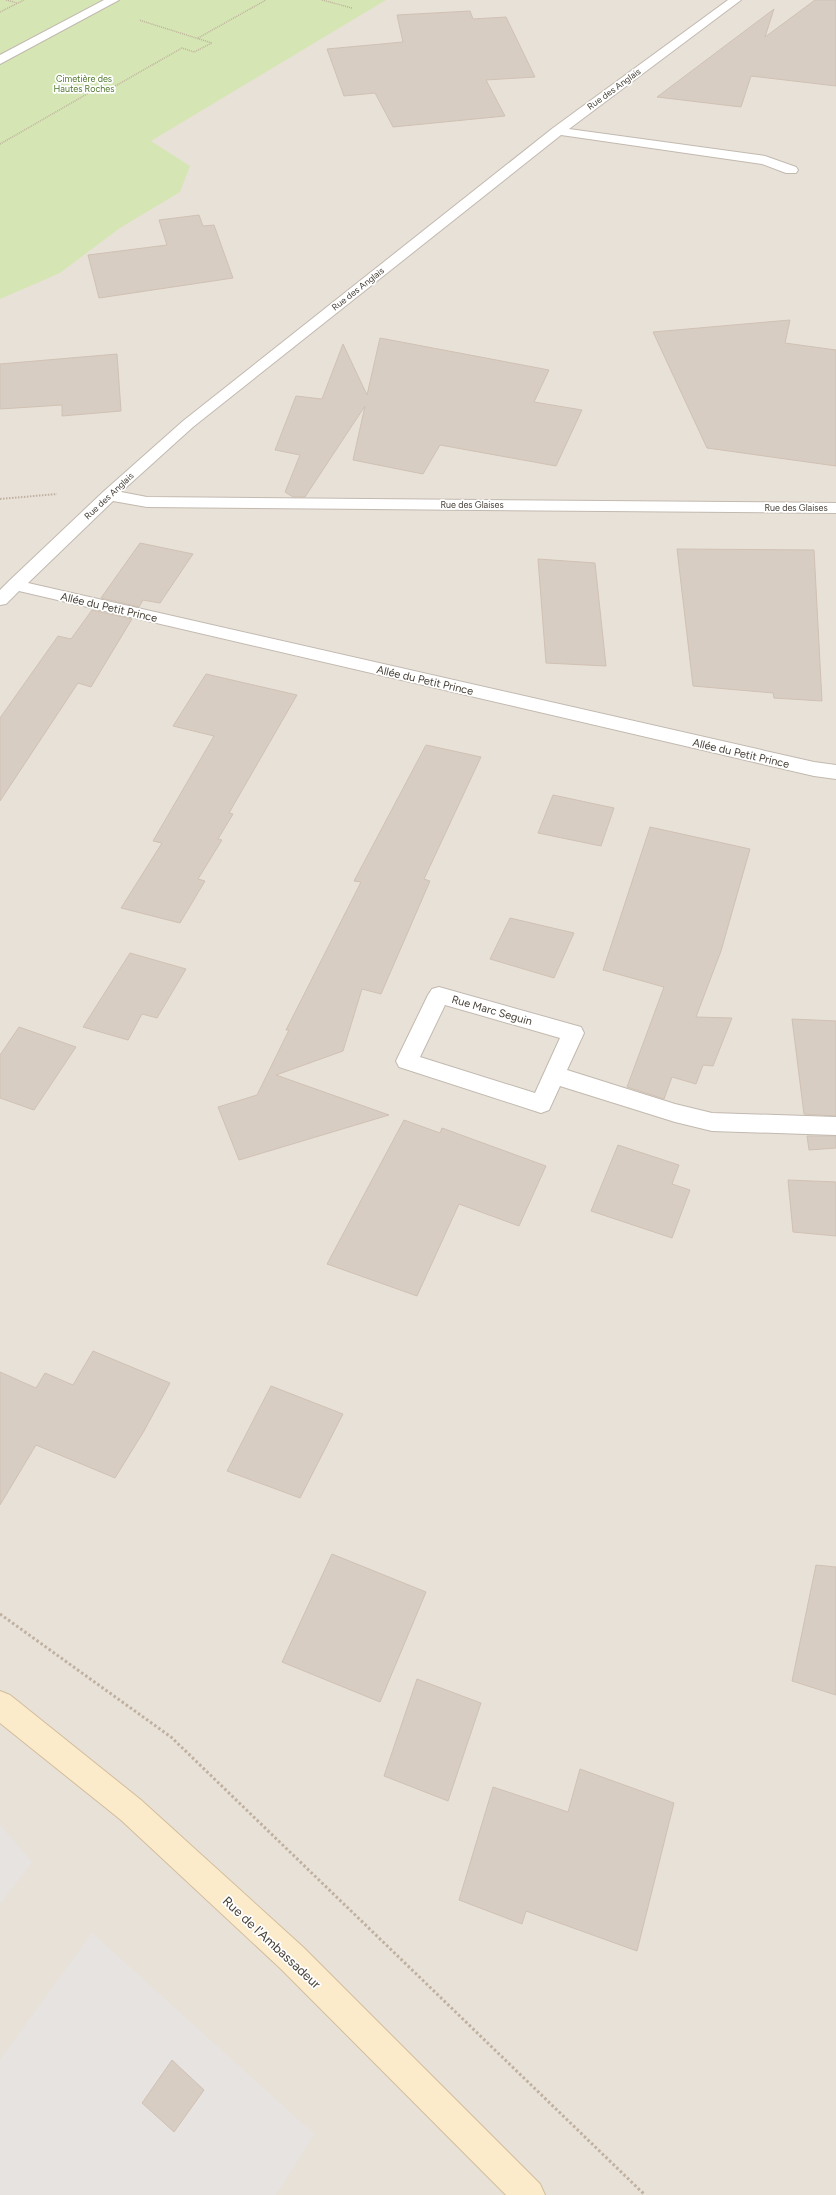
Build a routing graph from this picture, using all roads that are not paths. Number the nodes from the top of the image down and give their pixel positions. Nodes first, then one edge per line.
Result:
1 (113, 0) edge
2 (735, 0) edge
3 (0, 60) edge
4 (558, 130) junction
5 (791, 170) dead end
6 (109, 495) junction
7 (836, 508) edge
8 (15, 586) junction
9 (0, 600) edge
10 (836, 772) edge
11 (554, 1075) junction
12 (836, 1126) edge
13 (0, 1705) edge
14 (528, 2195) edge

1 - 3 street
2 - 4 street, Rue des Anglais
4 - 5 street
4 - 6 street, Rue des Anglais
6 - 7 street, Rue des Glaises
6 - 8 street, Rue des Anglais
8 - 9 street, Rue des Anglais
8 - 10 street, Allée du Petit Prince
11 - 11 street, Rue Marc Seguin
11 - 12 street
13 - 14 main road, Rue de l'Ambassadeur

